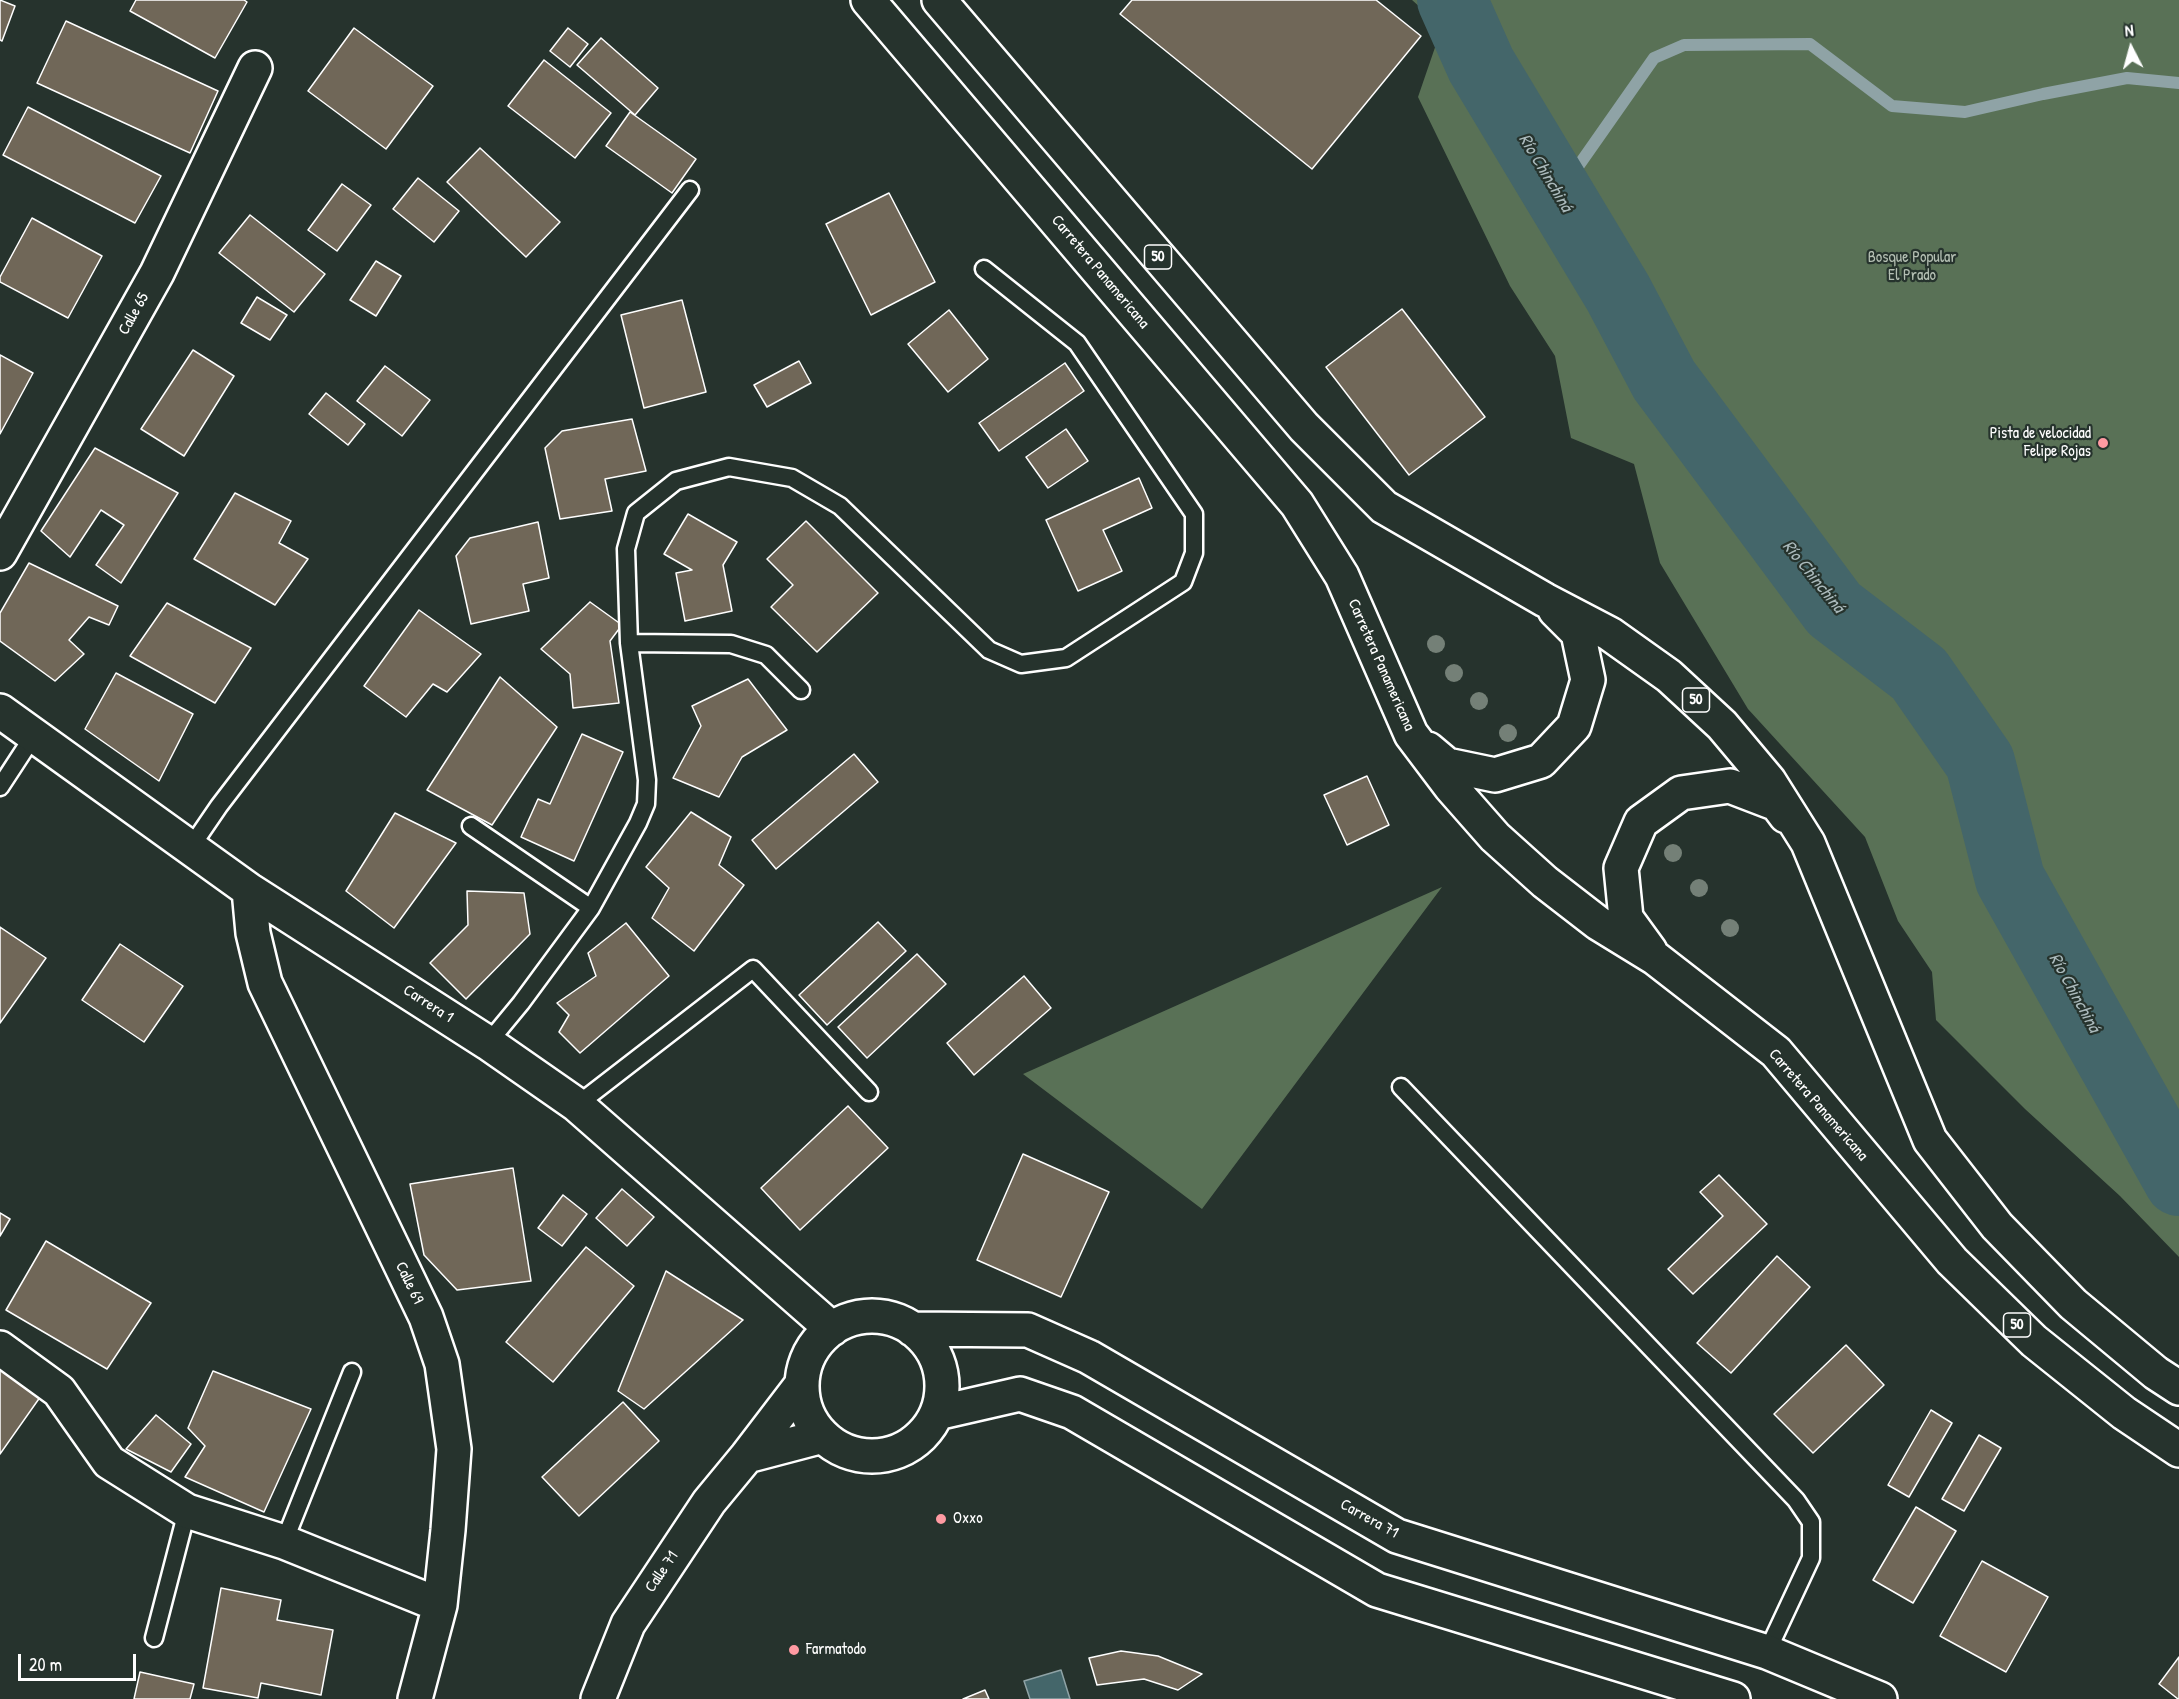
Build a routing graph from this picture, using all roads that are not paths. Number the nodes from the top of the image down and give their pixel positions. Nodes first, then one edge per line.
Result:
1 (868, 0) edge
2 (939, 0) edge
3 (255, 68) dead end
4 (690, 190) dead end
5 (984, 269) dead end
6 (0, 552) edge
7 (1545, 600) junction
8 (630, 643) junction
9 (801, 690) dead end
10 (0, 711) edge
11 (1411, 734) junction
12 (34, 735) junction
13 (0, 787) edge
14 (471, 826) dead end
15 (1808, 843) junction
16 (191, 847) junction
17 (249, 890) junction
18 (591, 908) junction
19 (1655, 958) junction
20 (488, 1042) junction
21 (1401, 1087) dead end
22 (869, 1092) dead end
23 (577, 1105) junction
24 (832, 1329) junction
25 (912, 1329) junction
26 (0, 1348) edge
27 (352, 1372) dead end
28 (802, 1384) junction
29 (2179, 1388) edge
30 (937, 1413) junction
31 (823, 1436) junction
32 (2179, 1450) edge
33 (747, 1456) junction
34 (187, 1511) junction
35 (285, 1542) junction
36 (440, 1605) junction
37 (154, 1638) dead end
38 (1767, 1652) junction
39 (414, 1699) edge
40 (597, 1699) edge
41 (1733, 1699) edge
42 (1880, 1699) edge

1 - 11 main road, Carretera Panamericana / 50
2 - 7 main road, 50
3 - 6 main road, Calle 65
4 - 16 lane
5 - 8 lane
7 - 11 main road
7 - 15 main road, 50
8 - 9 lane
8 - 18 lane
10 - 12 main road, Carrera 1
11 - 19 main road, Carretera Panamericana / 50
12 - 13 lane
12 - 16 main road, Carrera 1
14 - 18 lane
15 - 19 main road
15 - 29 main road, 50
16 - 17 main road, Carrera 1
17 - 20 main road, Carrera 1
17 - 36 main road, Calle 69
18 - 20 lane
19 - 32 main road, Carretera Panamericana / 50
20 - 23 main road, Carrera 1
21 - 38 lane
22 - 23 lane
23 - 24 main road, Carrera 1
24 - 25 main road
24 - 28 main road
25 - 30 main road
25 - 38 main road, Carrera 71
26 - 34 main road
27 - 35 lane
28 - 31 main road
28 - 33 main road, Calle 71
30 - 31 main road
30 - 41 main road
31 - 33 main road
33 - 40 main road, Calle 71
34 - 35 main road
34 - 37 lane
35 - 36 main road
36 - 39 main road, Calle 69
38 - 42 main road, Carrera 71

